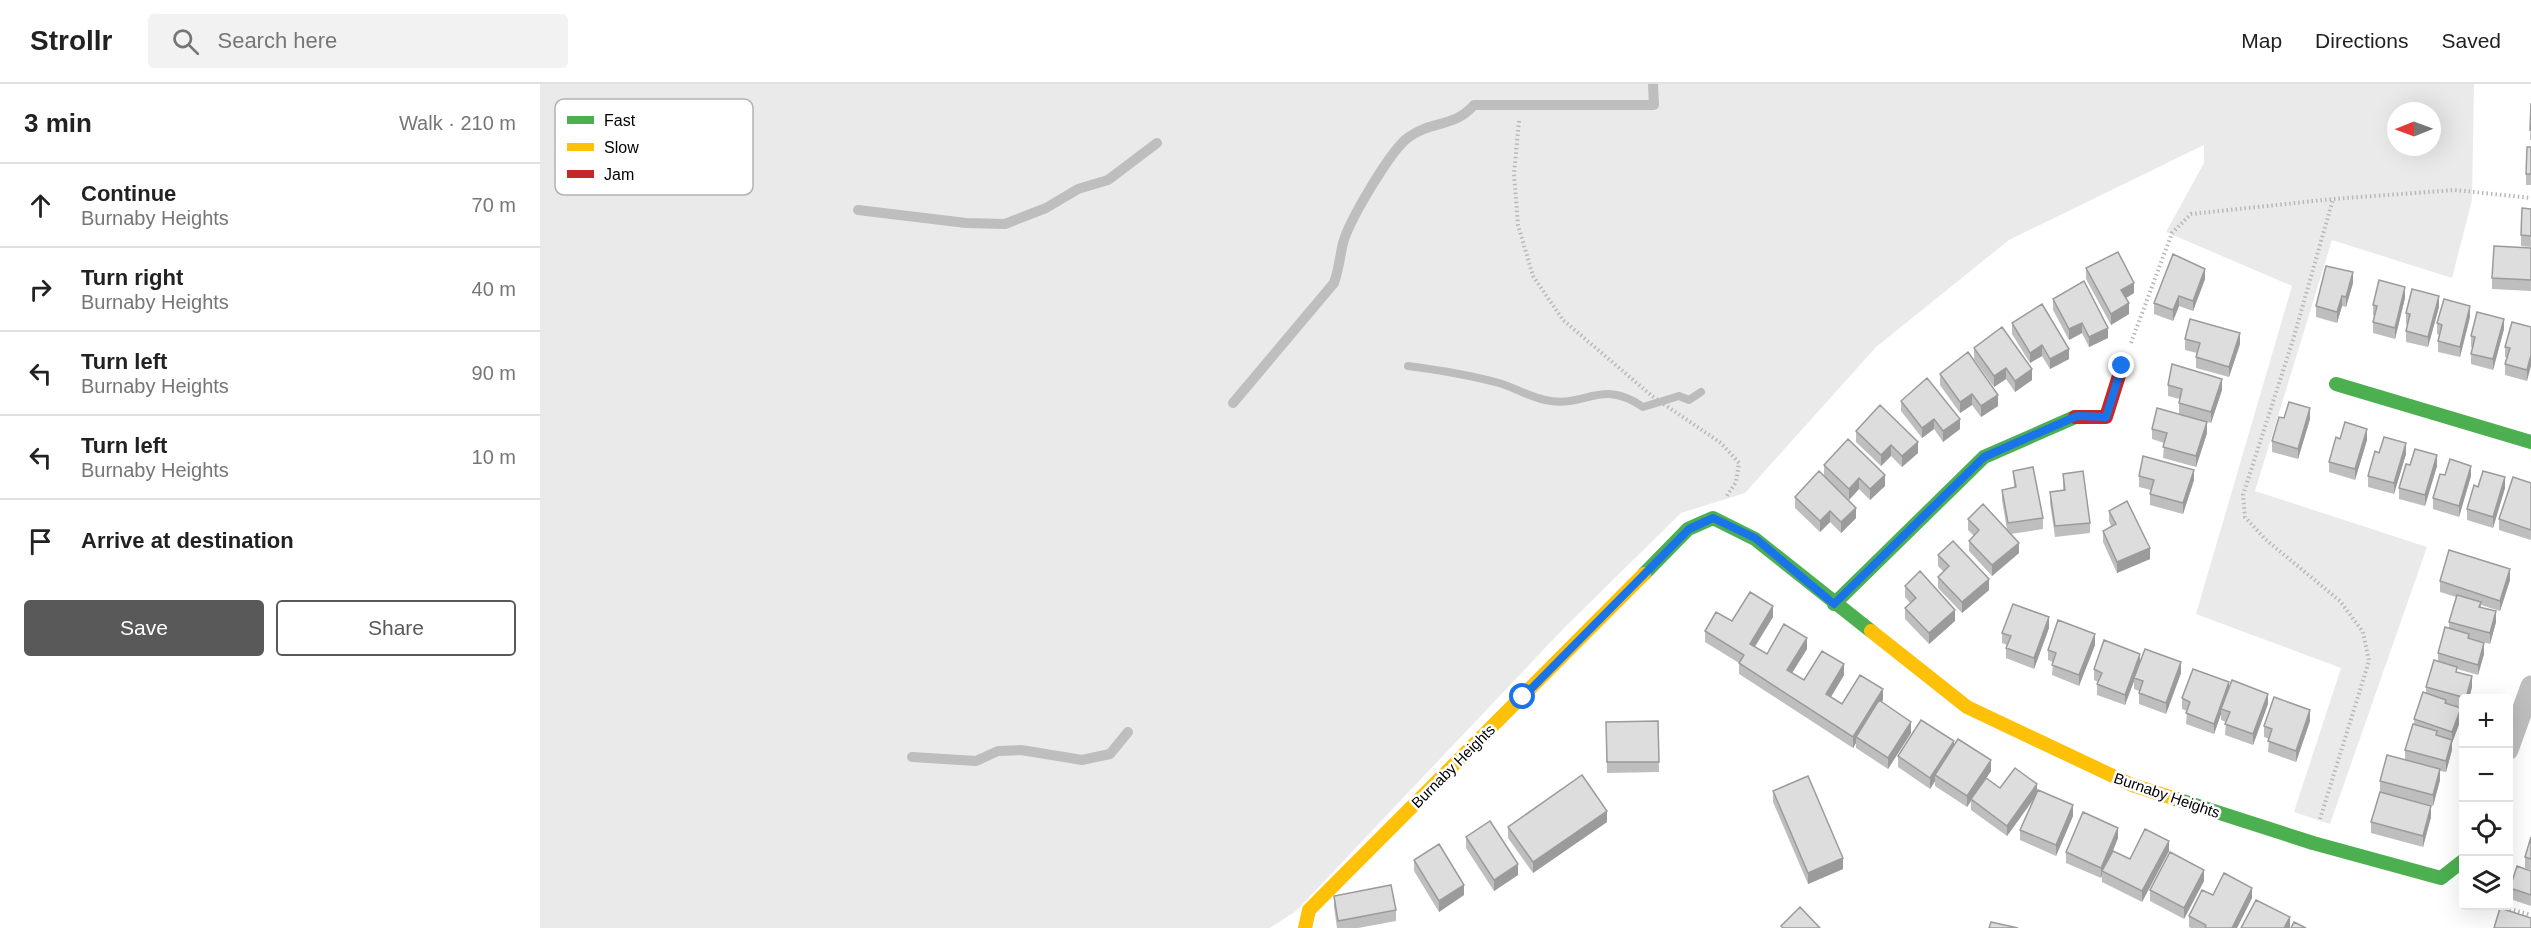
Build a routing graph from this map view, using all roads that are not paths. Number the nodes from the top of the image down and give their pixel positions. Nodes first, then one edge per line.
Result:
1 (1653, 84) edge
2 (1156, 143) dead end
3 (858, 210) dead end
4 (2122, 366) road end
5 (2336, 384) dead end
6 (1233, 403) dead end
7 (2531, 442) edge
8 (1834, 604) junction
9 (2531, 686) edge
10 (1128, 732) dead end
11 (2509, 748) edge
12 (912, 757) dead end
13 (2459, 863) edge
14 (1305, 928) edge

1 - 6 lane
2 - 3 lane
4 - 8 street
5 - 7 street
8 - 13 street, Burnaby Heights
8 - 14 street, Burnaby Heights
9 - 11 street
10 - 12 lane

